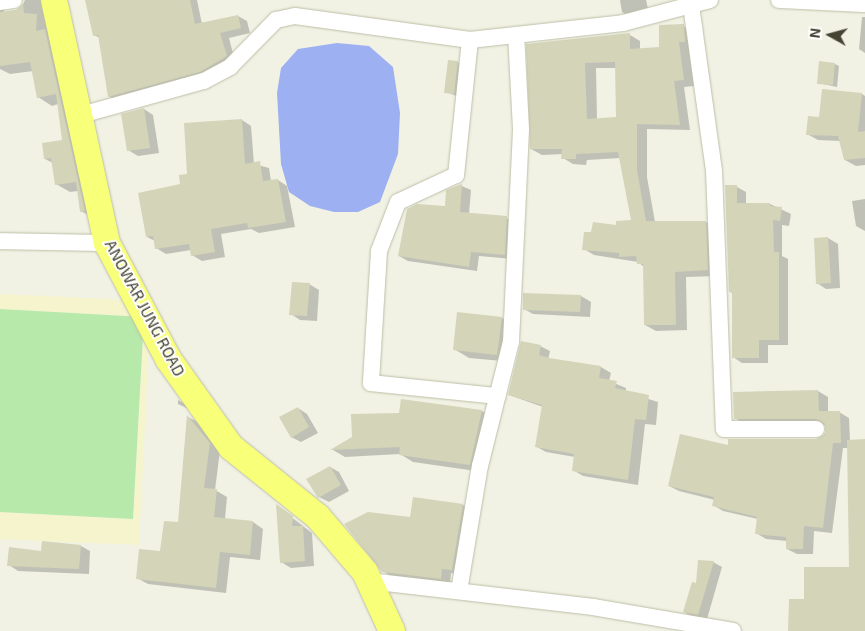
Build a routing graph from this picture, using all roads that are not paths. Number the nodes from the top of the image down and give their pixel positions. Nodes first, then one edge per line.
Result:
1 (14, 0) edge
2 (54, 0) edge
3 (710, 0) edge
4 (779, 0) edge
5 (0, 2) edge
6 (865, 4) edge
7 (691, 5) junction
8 (516, 35) junction
9 (470, 40) junction
10 (81, 116) junction
11 (0, 241) edge
12 (107, 243) junction
13 (497, 396) junction
14 (816, 429) dead end
15 (369, 581) junction
16 (460, 591) junction
17 (392, 631) edge
18 (732, 631) edge

1 - 5 street
2 - 10 highway, ANOWAR JUNG ROAD
3 - 7 street
4 - 6 street
7 - 8 street
7 - 14 street
8 - 9 street
8 - 13 street
9 - 10 street
9 - 13 street
10 - 12 highway, ANOWAR JUNG ROAD
11 - 12 street
12 - 15 highway, ANOWAR JUNG ROAD
13 - 16 street
15 - 16 street
15 - 17 highway, ANOWAR JUNG ROAD
16 - 18 street

